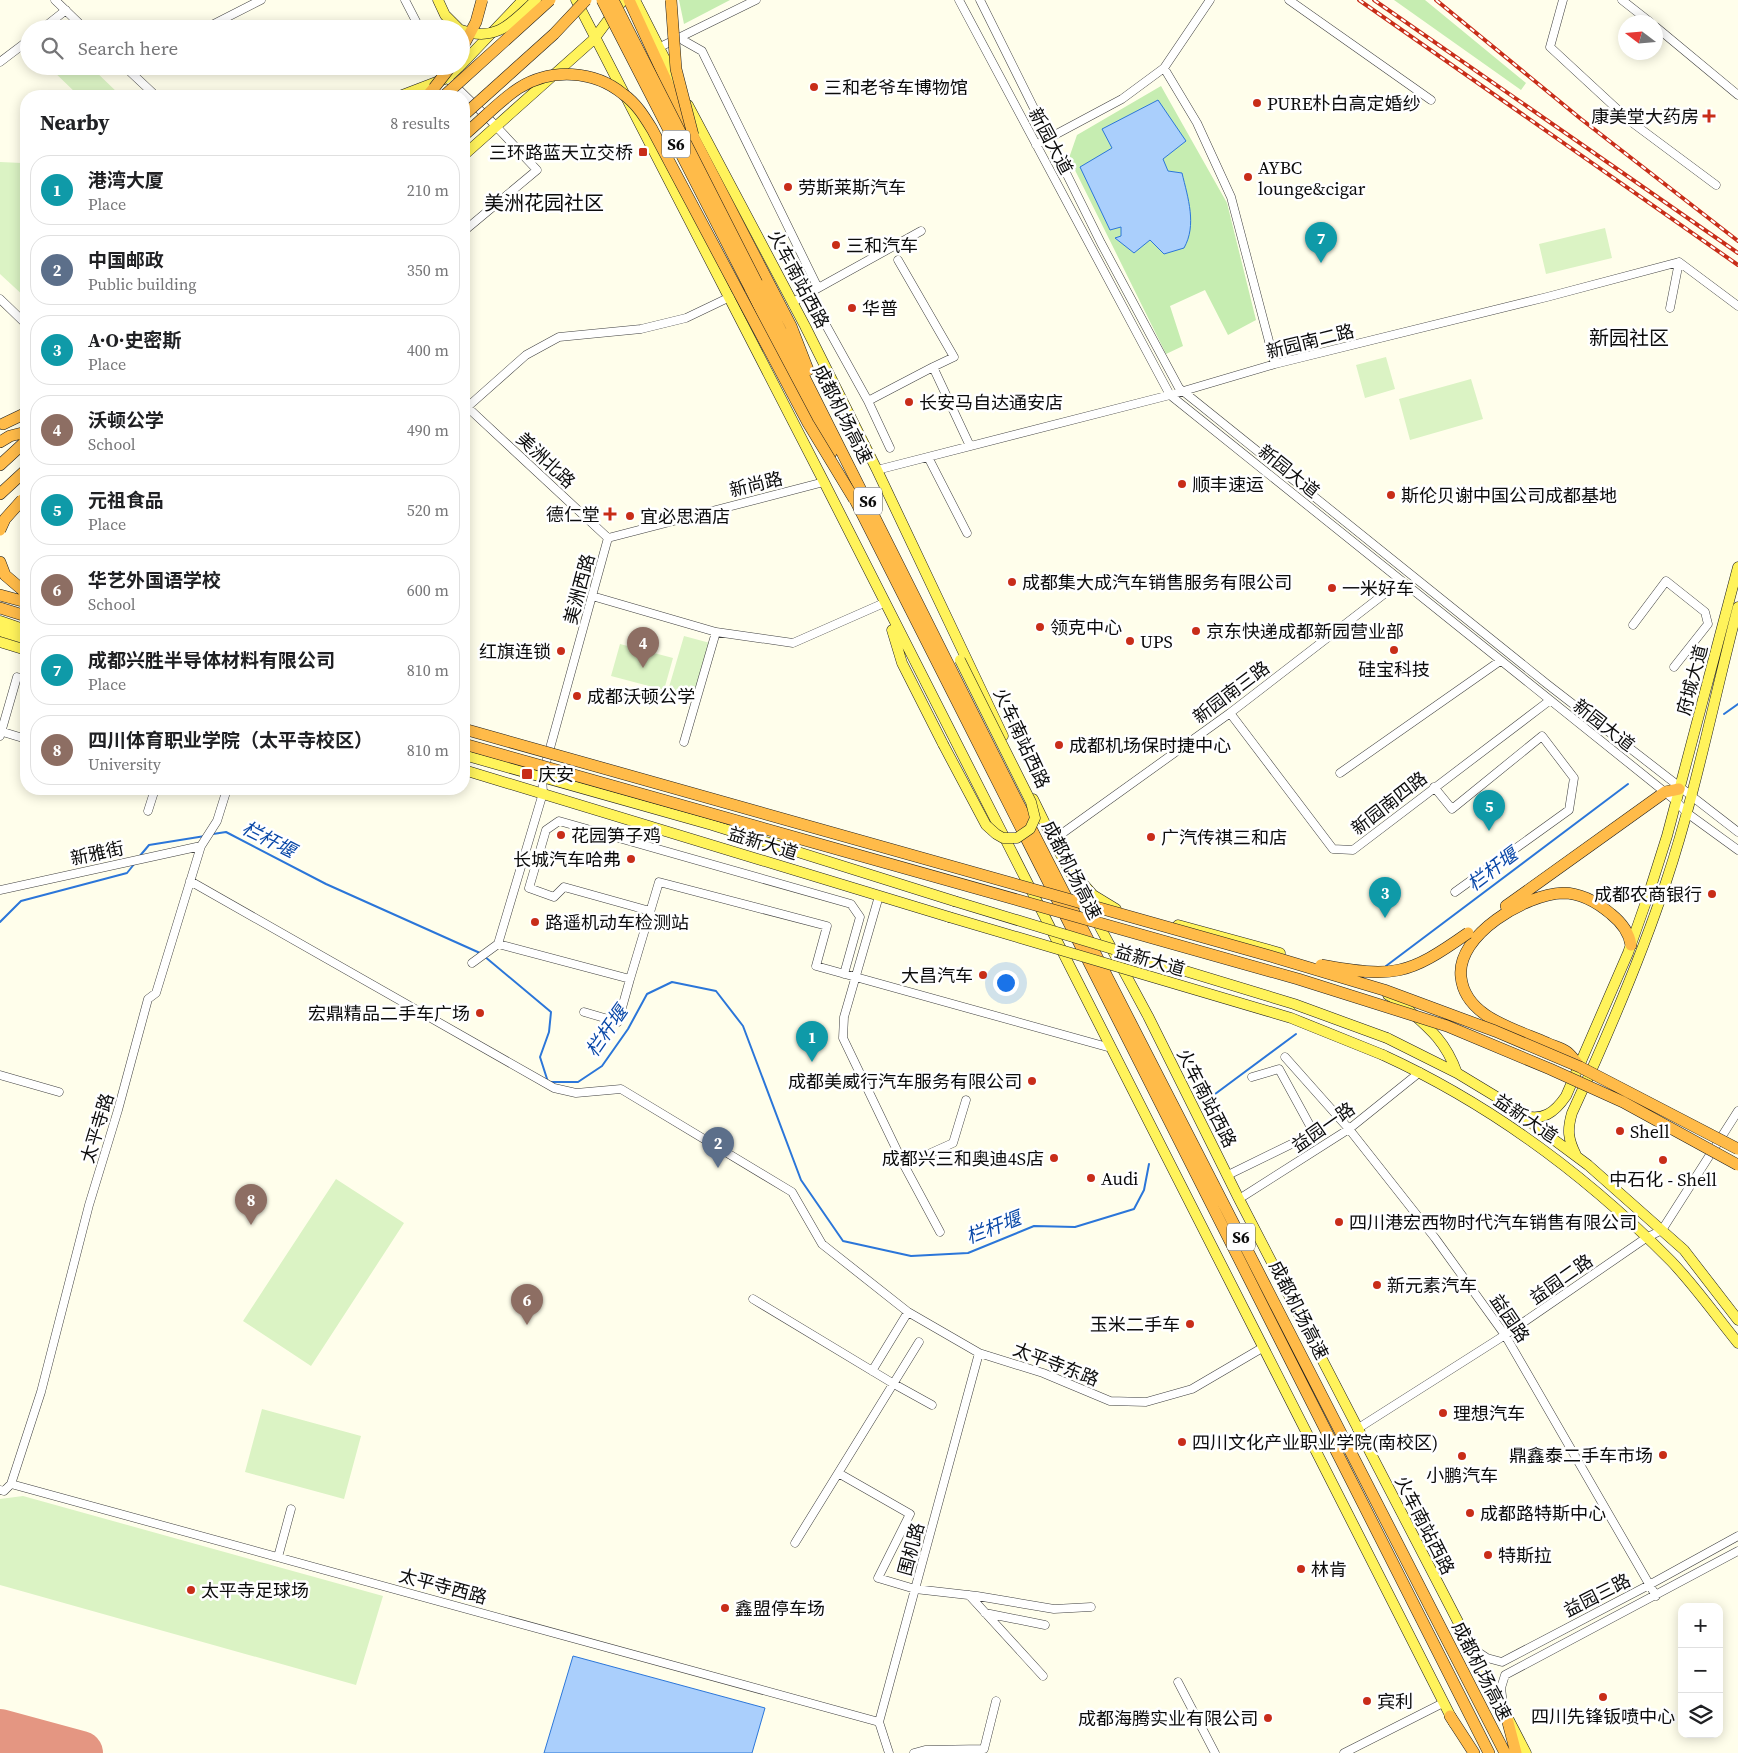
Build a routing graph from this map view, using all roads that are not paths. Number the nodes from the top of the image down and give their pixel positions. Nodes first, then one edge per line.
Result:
1 (55, 0) edge
2 (260, 0) edge
3 (405, 0) edge
4 (438, 0) edge
5 (482, 0) edge
6 (523, 0) edge
7 (536, 0) edge
8 (550, 0) edge
9 (576, 0) edge
10 (586, 0) edge
11 (602, 0) edge
12 (613, 0) edge
13 (623, 0) edge
14 (629, 0) edge
15 (635, 0) edge
16 (671, 0) edge
17 (756, 0) edge
18 (959, 0) edge
19 (980, 0) edge
20 (1210, 0) edge
21 (1289, 0) edge
22 (1563, 0) edge
23 (1622, 0) edge
24 (66, 10) junction
25 (1641, 15) edge
26 (53, 20) edge
27 (76, 20) edge
28 (221, 20) edge
29 (415, 20) edge
30 (449, 20) edge
31 (470, 31) edge
32 (470, 33) edge
33 (1663, 33) edge
34 (594, 38) junction
35 (679, 38) junction
36 (20, 47) edge
37 (658, 48) junction
38 (470, 56) edge
39 (0, 62) edge
40 (1164, 68) junction
41 (470, 72) edge
42 (135, 75) edge
43 (444, 75) edge
44 (445, 75) edge
45 (450, 75) edge
46 (467, 75) edge
47 (447, 78) junction
48 (150, 90) edge
49 (416, 90) edge
50 (432, 90) edge
51 (451, 90) edge
52 (460, 90) edge
53 (1738, 95) edge
54 (470, 100) edge
55 (1431, 100) dead end
56 (470, 110) edge
57 (496, 125) junction
58 (470, 131) edge
59 (693, 135) junction
60 (1050, 138) junction
61 (1036, 145) junction
62 (470, 149) edge
63 (1716, 186) dead end
64 (470, 226) edge
65 (921, 231) dead end
66 (898, 260) dead end
67 (1679, 262) junction
68 (818, 288) junction
69 (730, 297) junction
70 (0, 299) edge
71 (793, 302) junction
72 (1738, 306) edge
73 (817, 308) dead end
74 (1670, 308) dead end
75 (20, 318) edge
76 (1275, 364) junction
77 (933, 367) junction
78 (1184, 392) junction
79 (1170, 395) junction
80 (868, 401) junction
81 (470, 403) edge
82 (20, 411) edge
83 (470, 412) edge
84 (20, 416) edge
85 (2, 426) edge
86 (830, 428) junction
87 (20, 434) edge
88 (0, 442) edge
89 (970, 446) junction
90 (20, 447) edge
91 (890, 448) dead end
92 (928, 456) junction
93 (0, 465) edge
94 (877, 470) junction
95 (20, 476) edge
96 (824, 482) junction
97 (0, 494) edge
98 (854, 499) junction
99 (20, 502) edge
100 (20, 510) edge
101 (0, 530) edge
102 (966, 533) dead end
103 (608, 538) junction
104 (0, 562) edge
105 (1738, 567) edge
106 (924, 569) junction
107 (1401, 581) junction
108 (20, 588) edge
109 (0, 595) edge
110 (592, 596) junction
111 (20, 600) edge
112 (884, 603) junction
113 (1738, 607) edge
114 (0, 608) edge
115 (0, 614) edge
116 (20, 614) edge
117 (20, 620) edge
118 (0, 621) edge
119 (1633, 625) dead end
120 (20, 628) edge
121 (0, 631) edge
122 (716, 632) junction
123 (20, 637) edge
124 (0, 642) edge
125 (20, 648) edge
126 (1500, 661) junction
127 (1674, 667) dead end
128 (17, 677) dead end
129 (1550, 701) junction
130 (1230, 713) junction
131 (972, 723) junction
132 (470, 731) edge
133 (0, 733) edge
134 (20, 738) edge
135 (684, 742) dead end
136 (470, 746) edge
137 (470, 757) edge
138 (470, 772) edge
139 (1340, 773) dead end
140 (542, 777) junction
141 (1434, 787) junction
142 (1680, 789) junction
143 (1665, 792) junction
144 (543, 793) junction
145 (153, 795) edge
146 (225, 795) edge
147 (1691, 797) junction
148 (1676, 801) junction
149 (148, 811) dead end
150 (1687, 814) junction
151 (1738, 832) edge
152 (1052, 840) junction
153 (203, 843) junction
154 (1738, 850) edge
155 (1066, 865) junction
156 (190, 881) junction
157 (0, 890) edge
158 (1455, 892) dead end
159 (879, 896) junction
160 (650, 911) junction
161 (1471, 936) junction
162 (498, 944) junction
163 (1631, 945) junction
164 (1270, 956) junction
165 (472, 963) dead end
166 (844, 974) junction
167 (856, 977) junction
168 (630, 980) junction
169 (584, 1012) dead end
170 (1110, 1048) junction
171 (1285, 1057) dead end
172 (1580, 1067) junction
173 (1420, 1072) junction
174 (1457, 1073) junction
175 (0, 1075) edge
176 (1252, 1078) dead end
177 (59, 1092) dead end
178 (966, 1100) dead end
179 (1737, 1114) edge
180 (1522, 1115) junction
181 (1349, 1129) junction
182 (1314, 1133) junction
183 (1321, 1148) junction
184 (1738, 1148) edge
185 (1576, 1155) junction
186 (904, 1165) junction
187 (1738, 1165) edge
188 (1228, 1175) junction
189 (1239, 1199) junction
190 (1662, 1230) junction
191 (940, 1232) dead end
192 (1646, 1238) junction
193 (753, 1299) dead end
194 (908, 1312) junction
195 (1738, 1320) edge
196 (1506, 1335) junction
197 (919, 1342) dead end
198 (1738, 1343) edge
199 (1262, 1348) junction
200 (979, 1353) junction
201 (872, 1371) junction
202 (894, 1384) junction
203 (932, 1405) dead end
204 (1357, 1429) junction
205 (840, 1474) junction
206 (11, 1484) junction
207 (0, 1490) edge
208 (291, 1509) dead end
209 (1738, 1536) edge
210 (796, 1543) dead end
211 (1738, 1551) edge
212 (278, 1557) junction
213 (1649, 1585) junction
214 (915, 1589) junction
215 (969, 1595) junction
216 (1656, 1596) junction
217 (1091, 1607) dead end
218 (986, 1613) junction
219 (1045, 1625) dead end
220 (1469, 1646) junction
221 (1043, 1676) dead end
222 (1178, 1682) dead end
223 (996, 1701) dead end
224 (1443, 1703) junction
225 (1504, 1711) junction
226 (1450, 1716) junction
227 (880, 1722) junction
228 (889, 1753) edge
229 (914, 1753) edge
230 (1215, 1753) edge
231 (1344, 1753) edge
232 (1469, 1753) edge
233 (1474, 1753) edge
234 (1489, 1753) edge
235 (1505, 1753) edge
236 (1516, 1753) edge
237 (1526, 1753) edge

1 - 24 street
2 - 28 street
3 - 29 street
4 - 30 main road
5 - 32 highway, bridge
6 - 38 main road
7 - 31 main road, bridge
8 - 41 highway, bridge
9 - 34 main road
10 - 56 highway, bridge
11 - 98 highway, 成都机场高速 / S6, bridge
12 - 86 highway, 成都机场高速 / S6, bridge
13 - 34 main road
14 - 59 highway, bridge
15 - 37 main road, 火车南站西路 / S6
16 - 59 highway, bridge
17 - 35 street
18 - 61 street, 新园大道
19 - 60 street, 新园大道
20 - 40 street
21 - 55 street
22 - 63 street
23 - 25 street
24 - 26 street
24 - 27 street
33 - 53 street
34 - 57 main road
34 - 69 main road
35 - 37 street
35 - 68 street
36 - 39 street
37 - 71 main road, 火车南站西路 / S6
40 - 60 street
40 - 76 street
42 - 48 street
43 - 50 highway, bridge
44 - 47 street
45 - 47 main road
46 - 51 highway, bridge
47 - 49 main road
47 - 52 street
54 - 57 street
57 - 62 main road
57 - 64 street
58 - 98 highway, bridge
59 - 86 highway
60 - 61 street
60 - 78 street, 新园大道
61 - 79 street, 新园大道
65 - 68 street
66 - 77 street
67 - 72 street
67 - 74 street
67 - 76 street, 新园南二路
68 - 71 street
69 - 81 street
69 - 96 main road
70 - 75 street
71 - 94 main road, 火车南站西路 / S6
73 - 80 street
76 - 78 street, 新园南二路
77 - 80 street
77 - 89 street
78 - 79 street, 新园南二路
78 - 142 street, 新园大道
79 - 89 street, 新园南二路
79 - 107 street, 新园大道
80 - 91 street
82 - 85 main road
83 - 103 street, 美洲北路
84 - 85 highway
86 - 131 highway, 成都机场高速 / S6
87 - 88 highway
89 - 92 street, 新园南二路
90 - 93 highway
92 - 94 street, 新园南二路
92 - 102 street
94 - 106 main road, 火车南站西路 / S6
95 - 97 highway
96 - 103 street, 新尚路
96 - 112 main road
98 - 131 highway, 成都机场高速 / S6
99 - 101 highway, bridge
100 - 101 main road
103 - 110 street, 美洲西路
104 - 108 highway
105 - 142 main road, 府城大道
106 - 112 main road, bridge
106 - 152 main road, 火车南站西路 / S6
107 - 126 street, 新园大道
107 - 130 street, 新园南三路
109 - 111 highway
110 - 122 street
110 - 140 street, 美洲西路
112 - 122 street
112 - 170 main road
113 - 147 main road, 府城大道
114 - 116 highway
115 - 117 main road
118 - 120 main road
119 - 127 street
121 - 123 main road
122 - 135 street
124 - 125 main road
126 - 129 street, 新园大道
126 - 139 street
128 - 133 street
129 - 141 street, 新园南四路
129 - 143 street, 新园大道
130 - 141 street, 新园南四路
130 - 152 street, 新园南三路
131 - 234 highway, 成都机场高速 / S6
131 - 235 highway, 成都机场高速 / S6
132 - 164 highway, bridge
133 - 134 street
136 - 187 highway, bridge
137 - 140 main road, 益新大道
138 - 144 main road, 益新大道
140 - 144 street, 美洲西路
140 - 174 main road, 益新大道, bridge
141 - 158 street
142 - 143 highway
142 - 147 street, 新园大道
142 - 148 main road, 府城大道
143 - 148 street, 新园大道
143 - 161 highway
144 - 159 main road, 益新大道
144 - 162 street
145 - 149 street
146 - 153 street, 太平寺路
147 - 150 main road, 府城大道
147 - 151 street, 新园大道
148 - 150 street, 新园大道
148 - 163 main road, 府城大道
150 - 154 street, 新园大道
150 - 185 main road, 府城大道
152 - 155 main road, 火车南站西路 / S6
153 - 156 street, 太平寺路
153 - 157 street, 新雅街
155 - 174 main road
155 - 188 main road, 火车南站西路 / S6
156 - 194 street, 太平寺东路
156 - 206 street, 太平寺路
159 - 167 street
159 - 173 main road, 益新大道, bridge
160 - 166 street
160 - 166 street
160 - 168 street
161 - 163 highway
161 - 164 highway, bridge
161 - 172 highway
162 - 165 street
162 - 168 street
163 - 180 main road, 府城大道
164 - 172 highway, bridge
166 - 167 street
167 - 170 street
167 - 186 street
168 - 169 street
170 - 199 main road
171 - 181 street, 益园路
172 - 184 highway, bridge
173 - 181 street, 益园一路
173 - 192 main road, 益新大道
174 - 180 main road, 益新大道
175 - 177 street
176 - 182 street
178 - 186 street
179 - 190 street
180 - 185 main road, 益新大道
181 - 183 street, 益园一路
181 - 196 street, 益园路
182 - 183 street
182 - 188 street
183 - 189 street, 益园一路
185 - 190 main road, 益新大道
186 - 191 street
188 - 189 main road, 火车南站西路 / S6
189 - 204 main road, 火车南站西路 / S6
190 - 192 street, 益园二路
190 - 195 main road, 益新大道
192 - 196 street, 益园二路
192 - 198 main road, 益新大道
193 - 201 street
194 - 200 street, 太平寺东路
194 - 201 street
196 - 204 street, 益园二路
196 - 213 street, 益园路
197 - 202 street
199 - 200 street, 太平寺东路
199 - 224 main road
200 - 214 street, 围机路
201 - 202 street
202 - 203 street
202 - 205 street
204 - 220 main road, 火车南站西路 / S6
205 - 210 street
205 - 214 street
206 - 207 street
206 - 212 street, 太平寺西路
208 - 212 street
209 - 213 street, 益园三路
211 - 216 street, 益园三路
212 - 227 street, 太平寺西路
213 - 216 street, 益园路
213 - 220 street, 益园三路
214 - 215 street
214 - 227 street, 围机路
215 - 217 street
215 - 218 street
216 - 225 street, 益园三路
218 - 219 street
218 - 221 street
220 - 225 main road, 火车南站西路 / S6
222 - 230 street
223 - 229 street
224 - 226 main road
224 - 231 street
225 - 236 highway
225 - 237 main road, 火车南站西路 / S6
226 - 232 main road
226 - 233 highway
227 - 228 street

